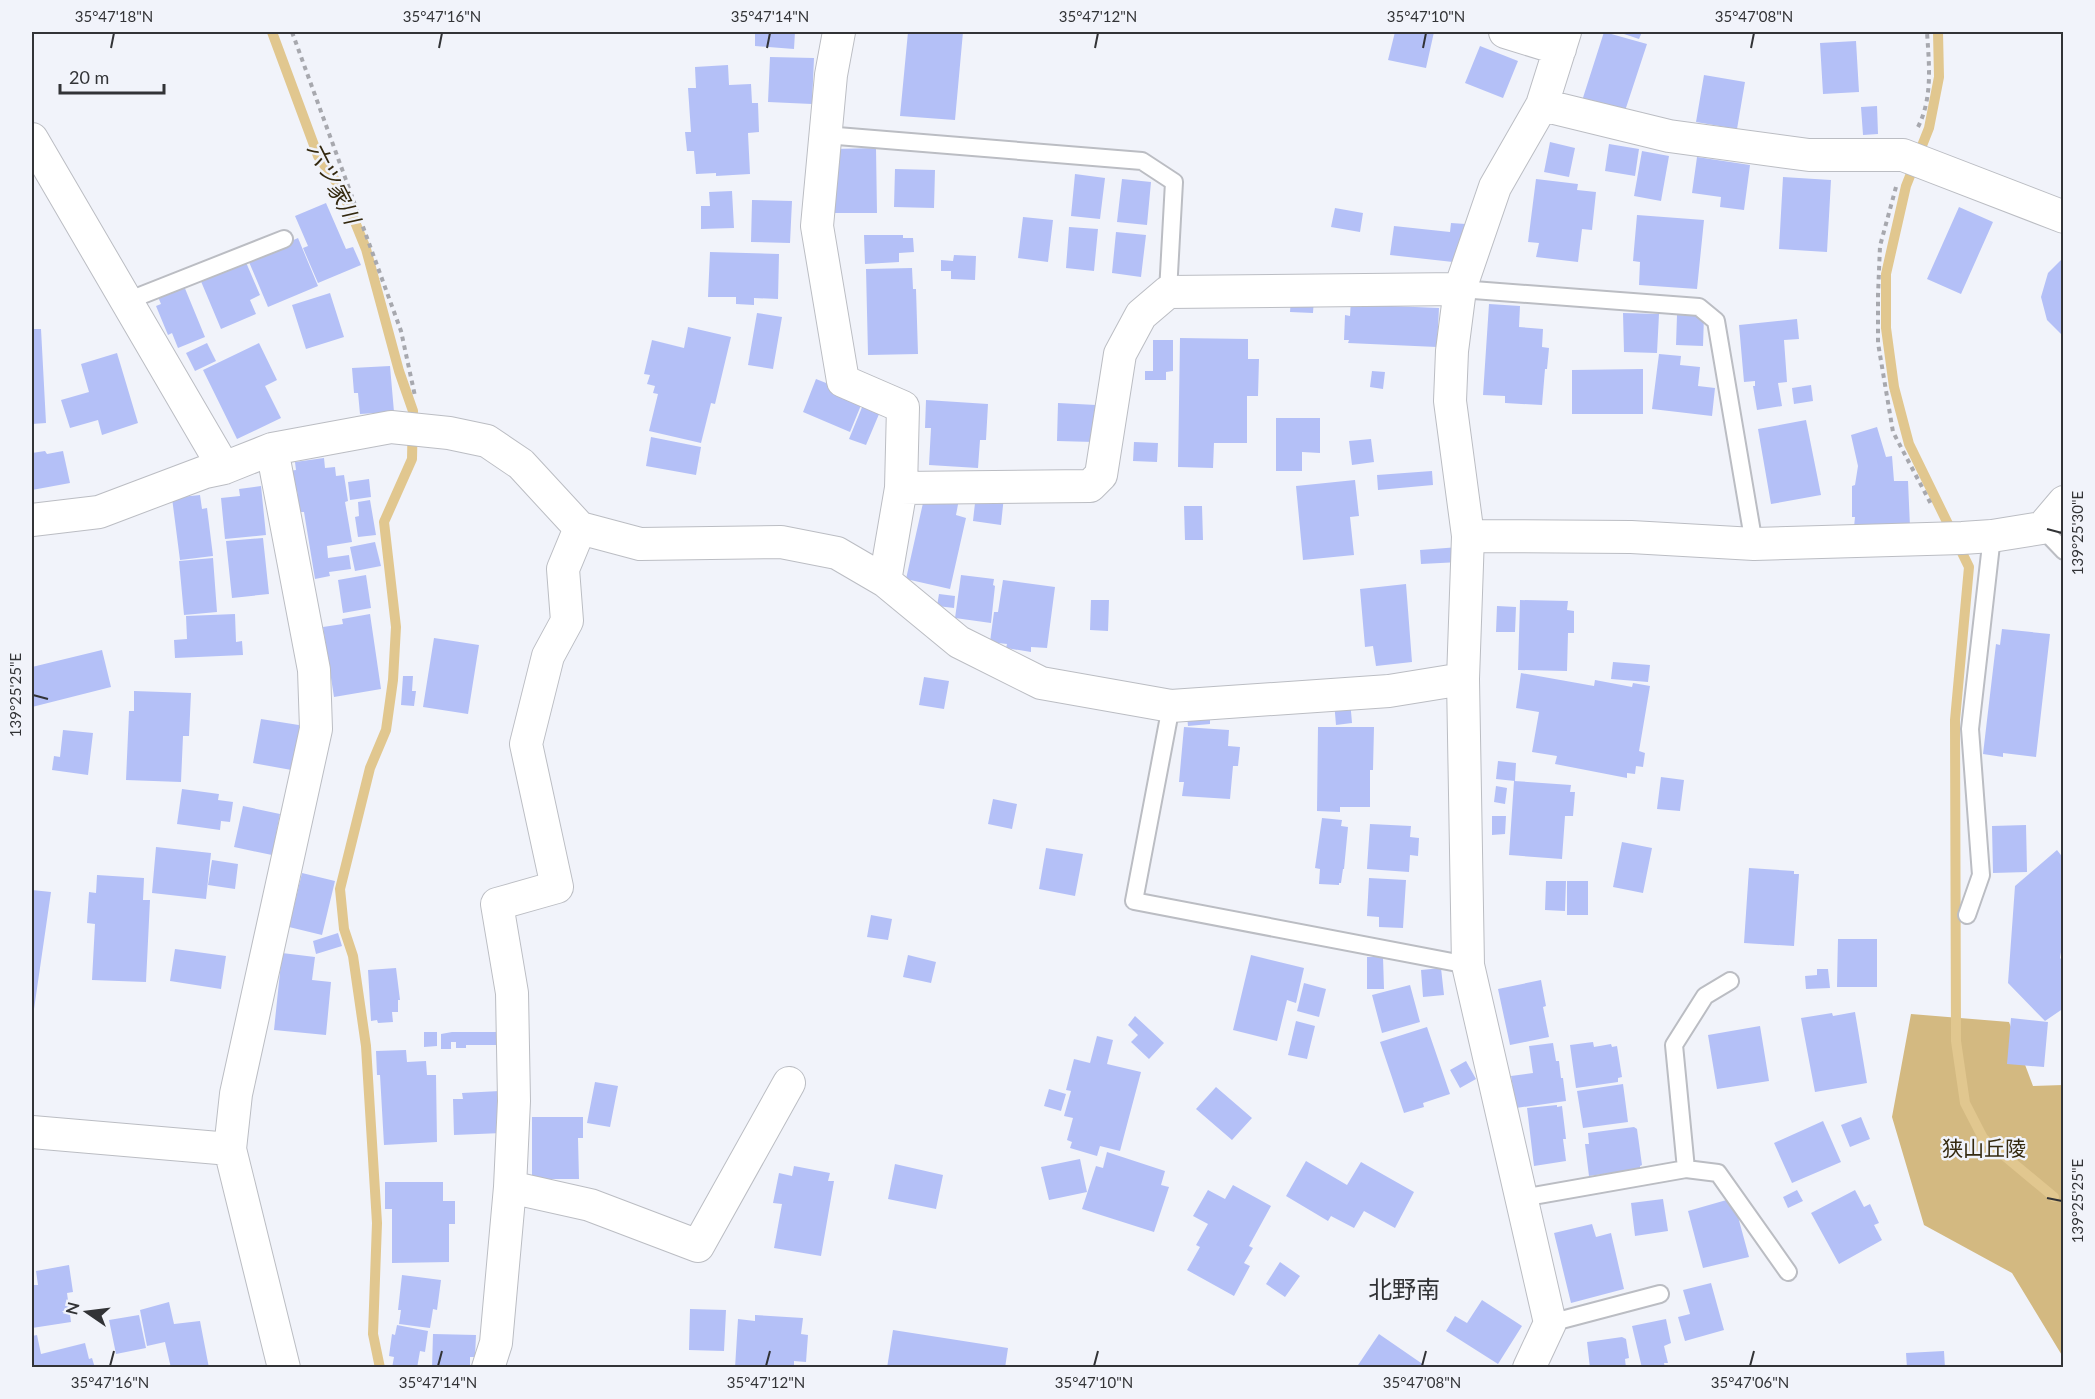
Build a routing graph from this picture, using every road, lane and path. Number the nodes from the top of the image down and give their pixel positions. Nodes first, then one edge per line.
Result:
1 (292, 32) edge
2 (839, 32) edge
3 (1505, 32) edge
4 (1927, 32) edge
5 (1563, 40) edge
6 (1542, 105) junction
7 (825, 135) junction
8 (32, 139) edge
9 (1913, 160) junction
10 (2064, 217) edge
11 (284, 239) dead end
12 (1460, 289) junction
13 (1168, 292) junction
14 (127, 301) junction
15 (437, 432) junction
16 (272, 449) junction
17 (224, 468) junction
18 (901, 488) junction
19 (2064, 502) edge
20 (32, 519) edge
21 (580, 528) junction
22 (2042, 528) junction
23 (1468, 536) junction
24 (1968, 537) junction
25 (1754, 544) junction
26 (2064, 551) edge
27 (885, 581) junction
28 (1463, 679) junction
29 (1171, 706) junction
30 (1967, 915) dead end
31 (1468, 965) junction
32 (1730, 981) dead end
33 (789, 1083) dead end
34 (32, 1132) edge
35 (230, 1149) junction
36 (1686, 1169) junction
37 (510, 1187) junction
38 (1522, 1198) junction
39 (1788, 1272) dead end
40 (1660, 1294) dead end
41 (1551, 1323) junction
42 (284, 1368) edge
43 (488, 1368) edge
44 (1529, 1368) edge

1 - 15 path
2 - 7 street
3 - 5 street
4 - 9 path
5 - 6 street
6 - 9 street
6 - 12 street
7 - 13 lane
7 - 18 street
8 - 14 street
9 - 10 street
9 - 24 path
11 - 14 lane
12 - 13 street
12 - 23 street
12 - 25 lane
13 - 18 street
14 - 17 street
15 - 16 street
15 - 21 street
16 - 17 street
16 - 35 street
17 - 20 street
18 - 27 street
19 - 22 street
21 - 27 street
21 - 37 street
22 - 24 street
22 - 26 lane
23 - 25 street
23 - 28 street
24 - 25 street
24 - 30 lane
27 - 29 street
28 - 29 street
28 - 31 street
29 - 31 lane
31 - 38 street
32 - 36 lane
33 - 37 street
34 - 35 street
35 - 42 street
36 - 38 lane
36 - 39 lane
37 - 43 street
38 - 41 street
40 - 41 lane
41 - 44 street

